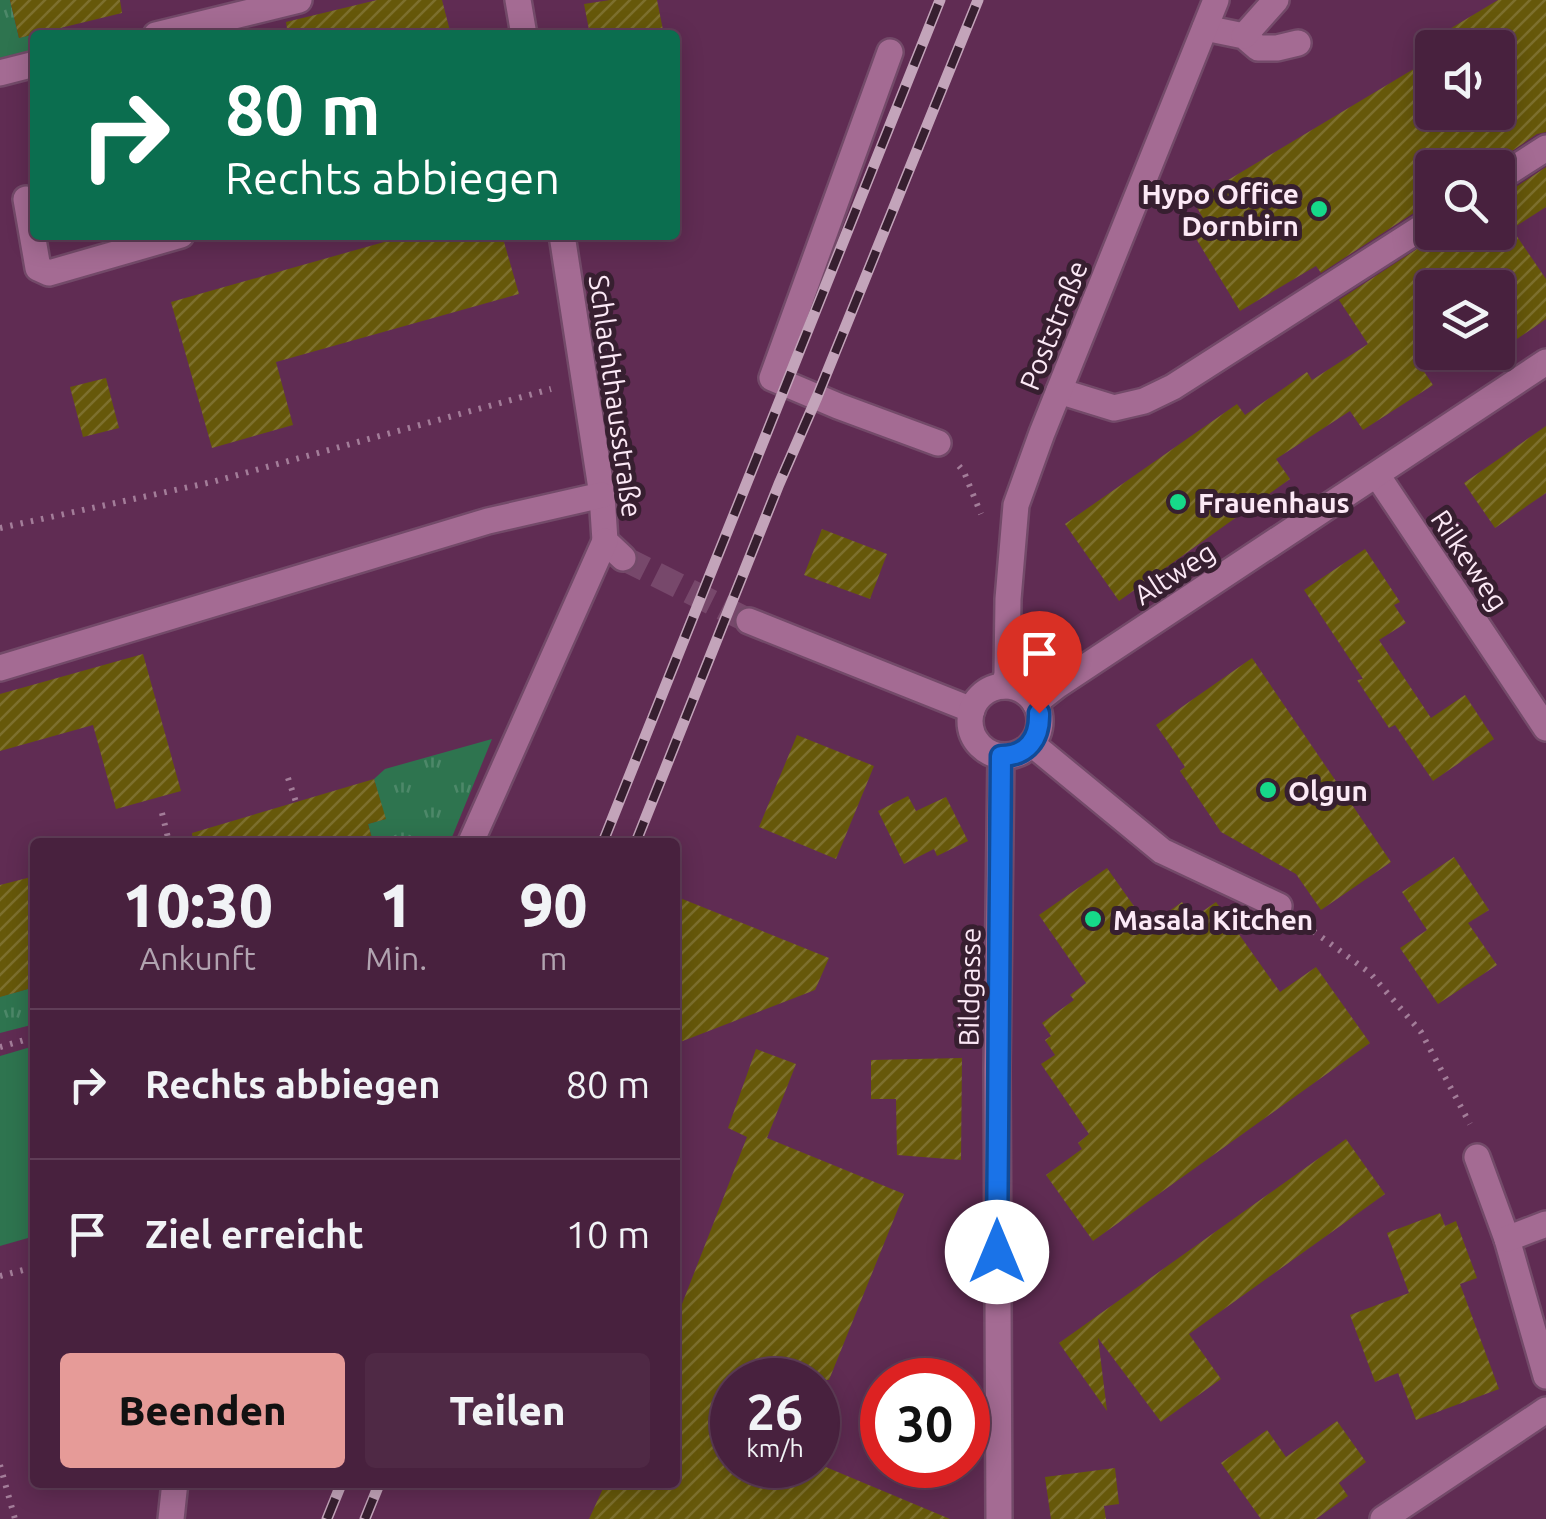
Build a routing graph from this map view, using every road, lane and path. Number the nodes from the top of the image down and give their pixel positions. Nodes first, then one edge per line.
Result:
1 (299, 0) edge
2 (518, 0) edge
3 (1216, 0) edge
4 (1276, 0) edge
5 (1204, 28) junction
6 (176, 30) edge
7 (523, 30) edge
8 (1244, 36) junction
9 (1298, 42) dead end
10 (890, 52) dead end
11 (30, 65) edge
12 (0, 73) edge
13 (1546, 148) edge
14 (1515, 168) edge
15 (26, 198) dead end
16 (30, 221) edge
17 (1415, 231) edge
18 (33, 240) edge
19 (163, 240) edge
20 (563, 240) edge
21 (1546, 362) edge
22 (562, 386) dead end
23 (1059, 391) junction
24 (938, 443) joint
25 (1377, 475) junction
26 (602, 495) junction
27 (984, 520) dead end
28 (0, 528) edge
29 (749, 620) tunnel mouth
30 (0, 668) edge
31 (1004, 686) junction
32 (1035, 703) junction
33 (972, 710) junction
34 (1546, 728) edge
35 (1032, 744) junction
36 (1001, 756) junction
37 (288, 778) dead end
38 (296, 802) dead end
39 (162, 813) dead end
40 (168, 838) edge
41 (473, 838) edge
42 (1279, 906) joint
43 (30, 1038) edge
44 (0, 1047) edge
45 (1477, 1157) joint
46 (1546, 1224) edge
47 (1507, 1239) junction
48 (30, 1267) edge
49 (0, 1276) edge
50 (1546, 1376) edge
51 (1546, 1410) edge
52 (0, 1465) edge
53 (175, 1488) edge
54 (15, 1519) edge
55 (171, 1519) edge
56 (999, 1519) edge
57 (1383, 1519) edge

1 - 6 street
2 - 7 street
3 - 5 street, Poststraße
4 - 8 street
5 - 8 street
5 - 23 street, Poststraße
8 - 9 street
10 - 24 street
11 - 12 street
13 - 14 street
15 - 16 street
17 - 23 street
18 - 19 street
20 - 26 street, Schlachthausstraße
21 - 25 street, Altweg
22 - 28 path
23 - 31 street, Poststraße
24 - 27 path
25 - 32 street, Altweg
25 - 34 street, Rilkeweg
26 - 30 street
26 - 41 street, Schlachthausstraße
29 - 33 street
31 - 32 street
31 - 33 street
32 - 35 street
33 - 36 street
35 - 36 street
35 - 42 street
36 - 56 street, Bildgasse
37 - 38 path
39 - 40 path
42 - 45 path
43 - 44 path
45 - 47 street
46 - 47 street
47 - 50 street
48 - 49 path
51 - 57 street
52 - 54 path
53 - 55 street

